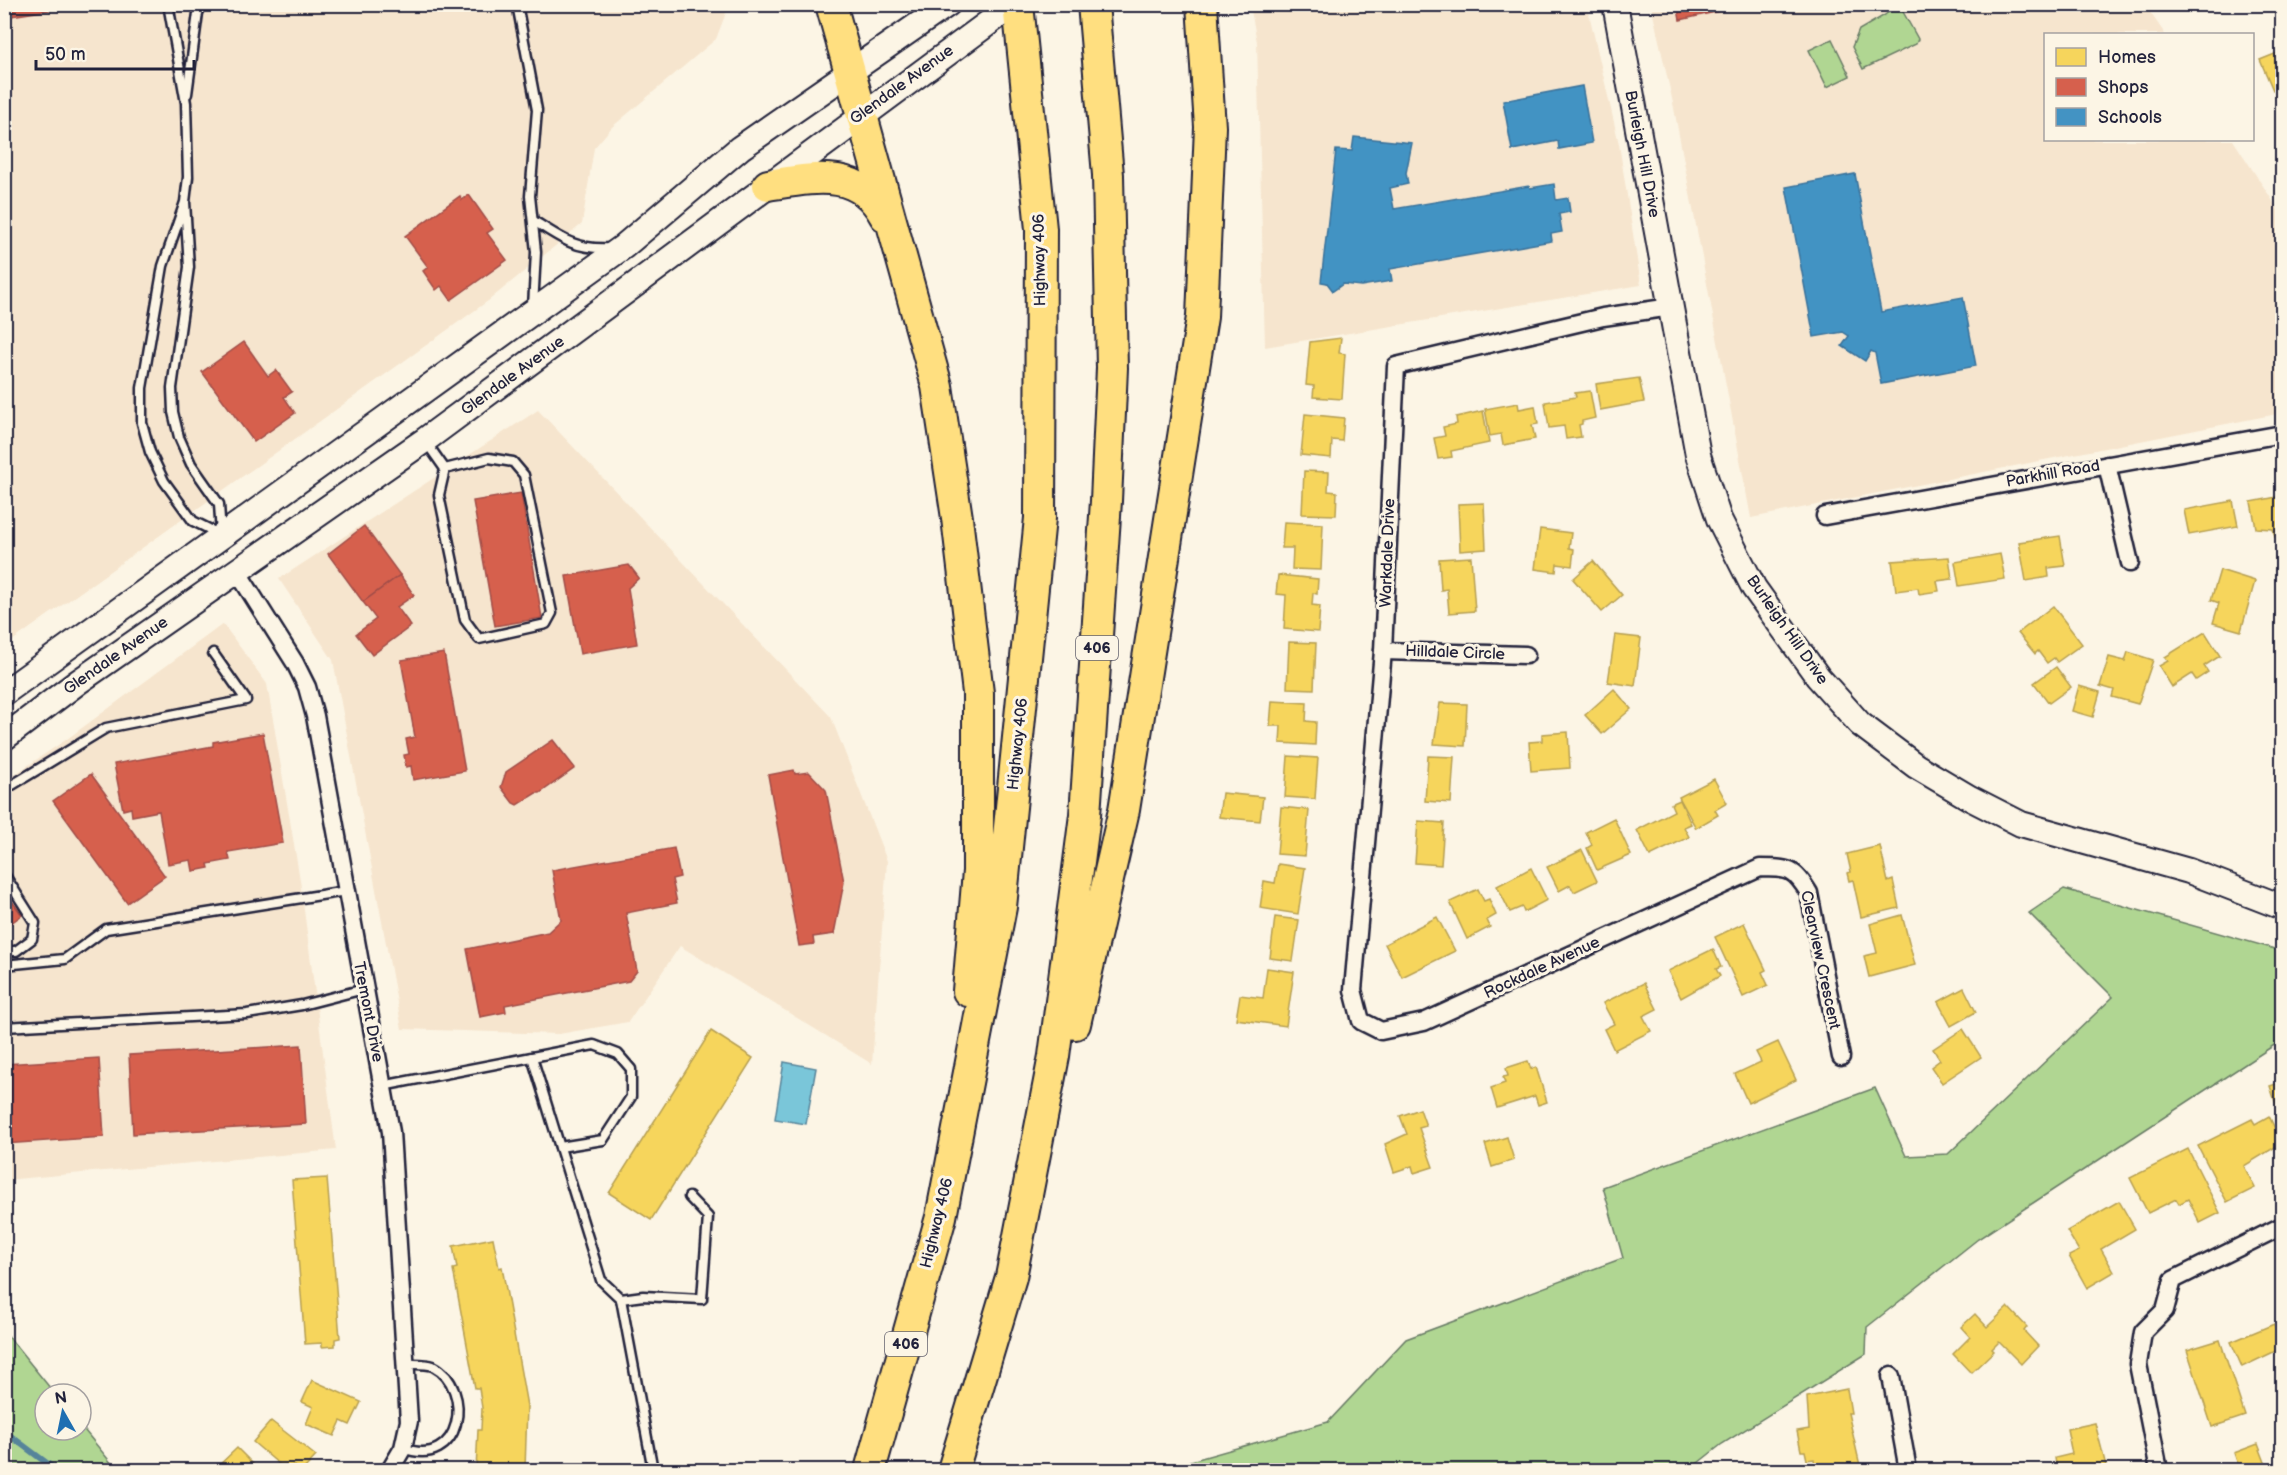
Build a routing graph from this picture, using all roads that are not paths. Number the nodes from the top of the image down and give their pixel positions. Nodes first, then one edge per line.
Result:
1 (168, 4) edge
2 (202, 4) edge
3 (517, 4) edge
4 (831, 4) edge
5 (948, 4) edge
6 (1016, 4) edge
7 (1202, 4) edge
8 (1615, 4) edge
9 (1094, 9) edge
10 (849, 74) junction
11 (186, 103) junction
12 (862, 115) junction
13 (768, 185) junction
14 (185, 202) junction
15 (534, 220) junction
16 (895, 234) junction
17 (623, 247) junction
18 (1671, 307) junction
19 (532, 313) junction
20 (2283, 434) edge
21 (425, 440) junction
22 (2107, 465) junction
23 (445, 469) junction
24 (1825, 516) dead end
25 (221, 535) junction
26 (2130, 563) dead end
27 (237, 571) junction
28 (1383, 651) junction
29 (213, 653) dead end
30 (1526, 655) dead end
31 (4, 693) edge
32 (4, 738) edge
33 (4, 790) edge
34 (4, 874) edge
35 (1721, 886) joint
36 (346, 891) junction
37 (2283, 907) edge
38 (4, 951) edge
39 (4, 965) edge
40 (364, 989) junction
41 (1361, 1021) joint
42 (4, 1027) edge
43 (532, 1057) junction
44 (1841, 1058) dead end
45 (382, 1086) junction
46 (560, 1147) junction
47 (689, 1197) dead end
48 (941, 1217) junction
49 (2283, 1226) edge
50 (1011, 1277) junction
51 (621, 1299) junction
52 (405, 1364) junction
53 (1891, 1376) dead end
54 (403, 1448) junction
55 (390, 1470) edge
56 (653, 1470) edge
57 (870, 1470) edge
58 (953, 1470) edge
59 (1908, 1470) edge
60 (2159, 1470) edge

1 - 11 lane
2 - 11 lane
3 - 15 lane
4 - 10 highway
5 - 10 main road
6 - 12 main road, Glendale Avenue
6 - 48 highway, Highway 406 / 406
7 - 50 highway
8 - 18 main road, Burleigh Hill Drive
9 - 50 highway, 406
10 - 12 highway
10 - 17 main road
11 - 14 lane
12 - 13 main road, Glendale Avenue
12 - 16 highway
13 - 16 highway
13 - 21 main road, Glendale Avenue
14 - 25 lane
14 - 25 lane
15 - 17 lane
15 - 19 lane
16 - 48 highway
17 - 19 main road
18 - 28 street, Warkdale Drive
18 - 37 main road, Burleigh Hill Drive
19 - 25 main road
20 - 22 street, Parkhill Road
21 - 23 lane
21 - 27 main road, Glendale Avenue
22 - 24 street, Parkhill Road
22 - 26 street
23 - 23 lane
25 - 27 main road
25 - 31 main road
27 - 32 main road, Glendale Avenue
27 - 36 street, Tremont Drive
28 - 30 street, Hilldale Circle
28 - 41 street, Warkdale Drive
29 - 33 lane
34 - 38 lane
35 - 41 street, Rockdale Avenue
35 - 44 street, Clearview Crescent
36 - 39 lane
36 - 40 street, Tremont Drive
40 - 42 lane
40 - 45 street, Tremont Drive
43 - 45 lane
43 - 46 lane
43 - 46 lane
45 - 52 street, Tremont Drive
46 - 51 lane
47 - 51 lane
48 - 57 highway, Highway 406 / 406
49 - 60 street
50 - 58 highway, 406
51 - 56 lane
52 - 54 street, Tremont Drive
52 - 54 lane
53 - 59 street
54 - 55 street, Tremont Drive

